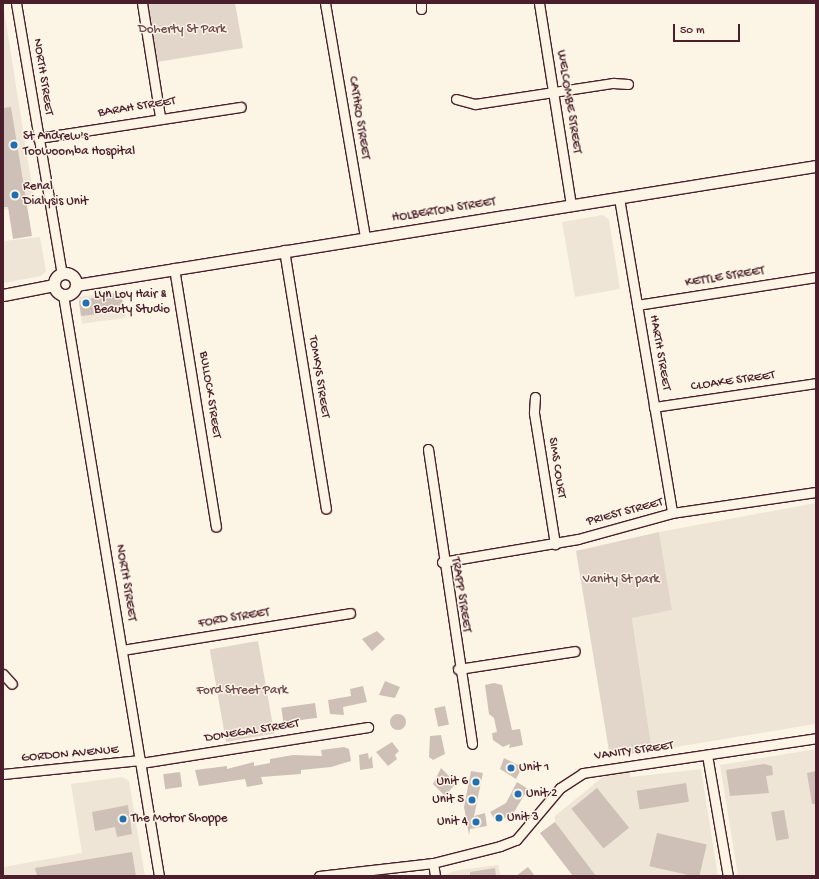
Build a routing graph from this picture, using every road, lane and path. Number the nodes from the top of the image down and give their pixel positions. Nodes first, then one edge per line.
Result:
1 (16, 3) edge
2 (142, 3) edge
3 (325, 3) edge
4 (539, 3) edge
5 (628, 84) dead end
6 (553, 92) junction
7 (456, 99) dead end
8 (241, 107) dead end
9 (160, 117) junction
10 (38, 138) junction
11 (816, 166) edge
12 (619, 198) junction
13 (571, 205) junction
14 (365, 238) junction
15 (284, 250) junction
16 (174, 268) junction
17 (62, 274) junction
18 (816, 277) edge
19 (54, 285) junction
20 (76, 285) junction
21 (3, 295) edge
22 (63, 295) junction
23 (637, 305) junction
24 (816, 383) edge
25 (535, 397) dead end
26 (654, 407) junction
27 (428, 449) dead end
28 (816, 492) edge
29 (326, 509) dead end
30 (672, 513) junction
31 (216, 527) dead end
32 (555, 544) junction
33 (442, 562) junction
34 (350, 613) dead end
35 (122, 650) junction
36 (575, 651) dead end
37 (458, 669) junction
38 (3, 674) edge
39 (12, 684) dead end
40 (368, 727) dead end
41 (816, 738) edge
42 (472, 744) dead end
43 (708, 756) junction
44 (140, 762) junction
45 (3, 774) edge
46 (433, 863) junction
47 (159, 876) edge
48 (319, 876) edge
49 (435, 876) edge
50 (728, 876) edge

1 - 10 street, NORTH STREET
2 - 9 street
3 - 14 street, CATHRO STREET
4 - 6 street, WELCOMBE STREET
5 - 6 street
6 - 7 street
6 - 13 street, WELCOMBE STREET
8 - 9 street, BARAH STREET
9 - 10 street, BARAH STREET
10 - 17 street, NORTH STREET
11 - 12 main road, HOLBERTON STREET
12 - 13 main road, HOLBERTON STREET
12 - 23 street, HARTH STREET
13 - 14 main road, HOLBERTON STREET
14 - 15 main road, HOLBERTON STREET
15 - 16 main road, HOLBERTON STREET
15 - 29 street, TOMKYS STREET
16 - 20 main road, HOLBERTON STREET
16 - 31 street, BULLOCK STREET
17 - 19 main road
17 - 20 main road
18 - 23 street, KETTLE STREET
19 - 21 main road
19 - 22 main road
20 - 22 main road
22 - 35 street, NORTH STREET
23 - 26 street, HARTH STREET
24 - 26 street, CLOAKE STREET
25 - 32 street, SIMS COURT
26 - 30 street, HARTH STREET
27 - 33 street, TRAPP STREET
28 - 30 street, PRIEST STREET
30 - 32 street, PRIEST STREET
32 - 33 street, PRIEST STREET
33 - 37 street, TRAPP STREET
34 - 35 street, FORD STREET
35 - 44 street, NORTH STREET
36 - 37 street
37 - 42 street, TRAPP STREET
38 - 39 street
40 - 44 street, DONEGAL STREET
41 - 43 street, VANITY STREET
43 - 46 street, VANITY STREET
43 - 50 street
44 - 45 street, GORDON AVENUE
44 - 47 street, NORTH STREET
46 - 48 street, VANITY STREET
46 - 49 street

